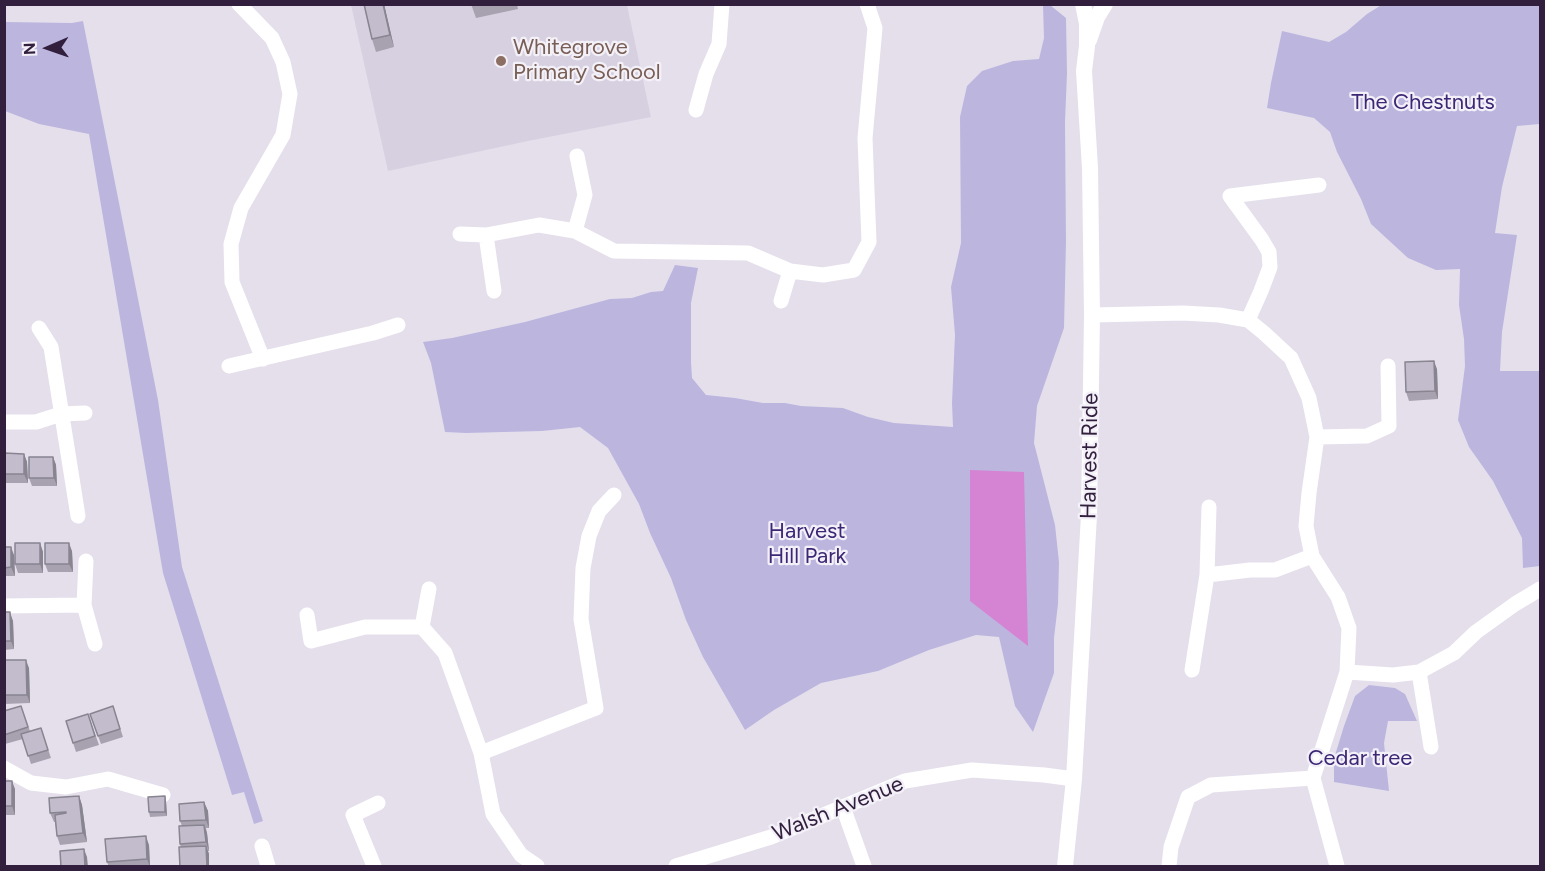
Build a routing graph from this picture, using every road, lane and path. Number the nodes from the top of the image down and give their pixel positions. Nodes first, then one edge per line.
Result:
1 (239, 4) edge
2 (722, 4) edge
3 (867, 4) edge
4 (1083, 4) edge
5 (1105, 4) edge
6 (1087, 46) junction
7 (696, 110) dead end
8 (577, 156) dead end
9 (1319, 185) dead end
10 (575, 231) junction
11 (460, 234) dead end
12 (486, 235) junction
13 (790, 271) junction
14 (494, 291) dead end
15 (781, 301) dead end
16 (1092, 315) junction
17 (1248, 321) junction
18 (398, 325) dead end
19 (39, 328) dead end
20 (263, 359) junction
21 (229, 366) dead end
22 (1388, 366) dead end
23 (85, 413) dead end
24 (61, 414) junction
25 (4, 422) edge
26 (1317, 437) junction
27 (614, 495) dead end
28 (1209, 507) dead end
29 (78, 516) dead end
30 (1312, 556) junction
31 (86, 561) dead end
32 (1207, 575) junction
33 (429, 589) dead end
34 (1540, 589) edge
35 (84, 605) junction
36 (4, 606) edge
37 (307, 615) dead end
38 (422, 627) junction
39 (95, 644) dead end
40 (1192, 670) dead end
41 (1347, 672) junction
42 (1419, 672) junction
43 (1431, 747) dead end
44 (481, 753) junction
45 (4, 768) edge
46 (1313, 778) junction
47 (1074, 779) junction
48 (163, 795) edge
49 (378, 803) dead end
50 (843, 807) junction
51 (261, 846) dead end
52 (268, 867) edge
53 (374, 867) edge
54 (537, 867) edge
55 (676, 867) edge
56 (864, 867) edge
57 (1065, 867) edge
58 (1169, 867) edge
59 (1337, 867) edge

1 - 20 street
2 - 7 street
3 - 13 street
4 - 6 street, Harvest Ride
5 - 6 street, Harvest Ride
6 - 16 street, Harvest Ride
8 - 10 street
9 - 17 street
10 - 12 street
10 - 13 street
11 - 12 street
12 - 14 street
13 - 15 street
16 - 17 street
16 - 47 street, Harvest Ride
17 - 26 street
18 - 20 street
19 - 24 street
20 - 21 street
22 - 26 street
23 - 24 street
24 - 25 street
24 - 29 street
26 - 30 street
27 - 44 street
28 - 32 street
30 - 32 street
30 - 41 street
31 - 35 street
32 - 40 street
33 - 38 street
34 - 42 street
35 - 36 street
35 - 39 street
37 - 38 street
38 - 44 street
41 - 42 street
41 - 46 street
42 - 43 street
44 - 54 street
45 - 48 street
46 - 58 street
46 - 59 street
47 - 50 street, Walsh Avenue
47 - 57 street, Harvest Ride
49 - 53 street
50 - 55 street, Walsh Avenue
50 - 56 street
51 - 52 street

